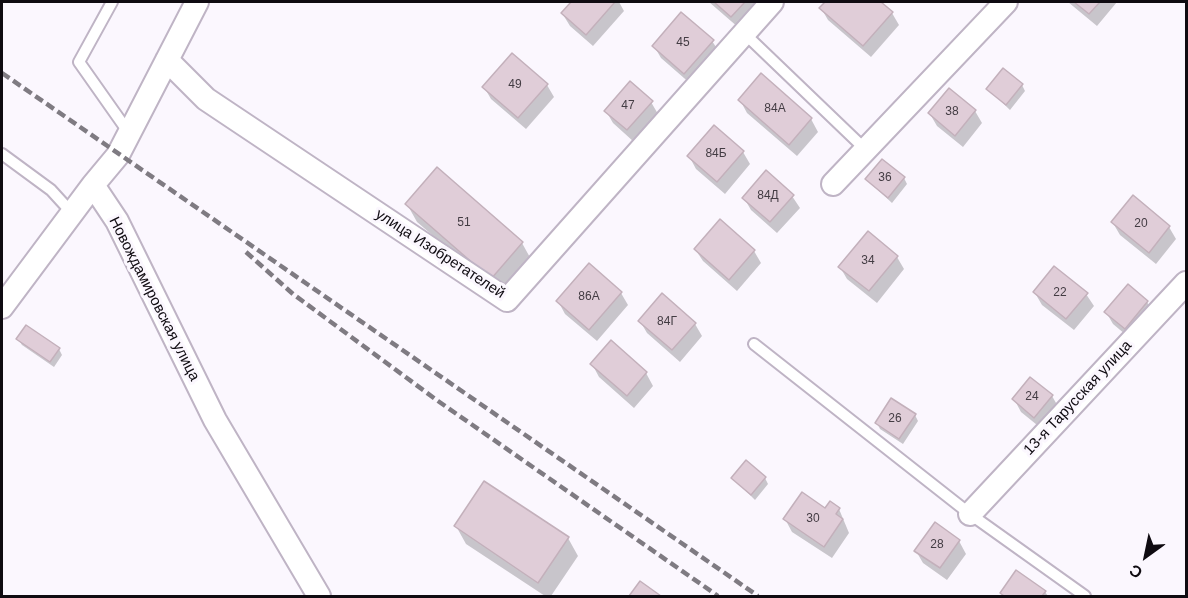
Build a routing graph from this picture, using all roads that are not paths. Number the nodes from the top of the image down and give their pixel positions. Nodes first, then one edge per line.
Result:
1 (112, 2) edge
2 (197, 2) edge
3 (772, 2) edge
4 (1006, 2) edge
5 (744, 33) junction
6 (167, 60) junction
7 (129, 133) junction
8 (866, 150) junction
9 (2, 154) edge
10 (834, 184) dead end
11 (93, 185) junction
12 (72, 213) junction
13 (1186, 283) edge
14 (2, 307) edge
15 (754, 344) dead end
16 (970, 514) junction
17 (319, 597) edge
18 (1085, 597) edge

1 - 7 lane
2 - 6 street
3 - 5 street, улица Изобретателей
4 - 8 street
5 - 6 street, улица Изобретателей
5 - 8 lane
6 - 7 street
7 - 11 street
8 - 10 street
9 - 12 lane
11 - 12 street
11 - 17 street, Новождамировская улица
12 - 14 street
13 - 16 street, 13-я Тарусская улица
15 - 16 lane
16 - 18 lane

